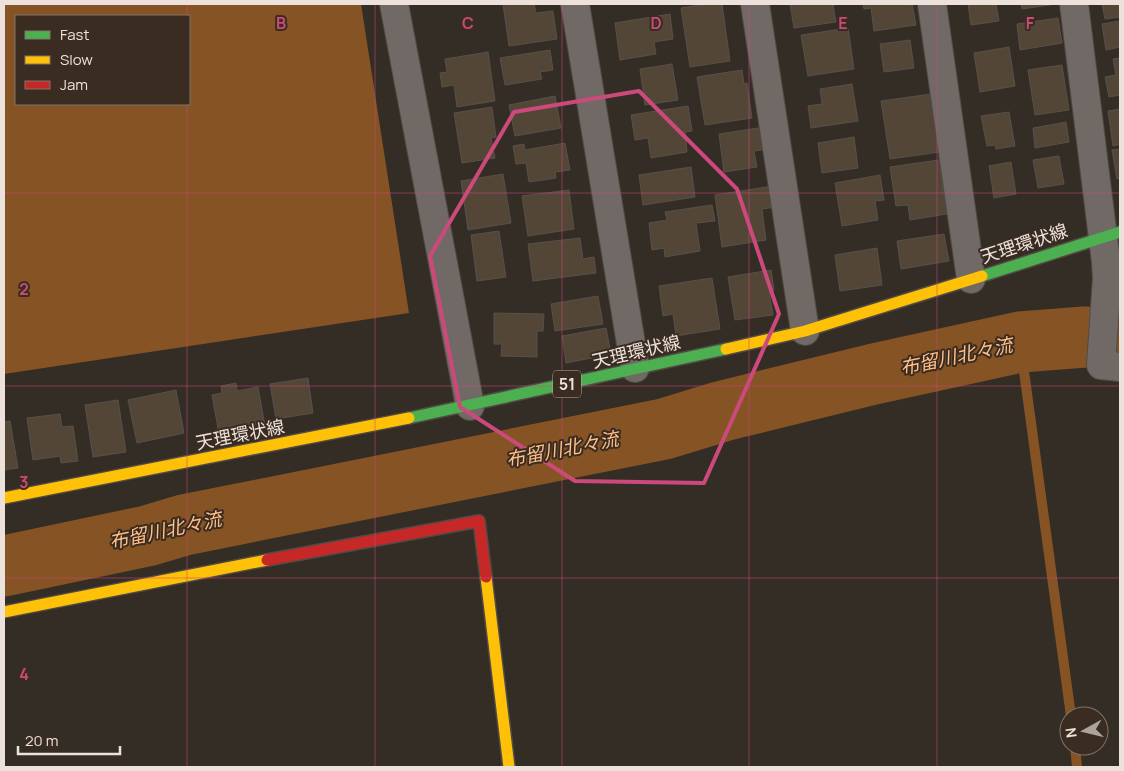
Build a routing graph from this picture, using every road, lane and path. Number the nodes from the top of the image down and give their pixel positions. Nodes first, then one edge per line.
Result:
1 (394, 4) edge
2 (575, 4) edge
3 (755, 4) edge
4 (932, 4) edge
5 (1074, 4) edge
6 (1111, 255) edge
7 (971, 279) junction
8 (805, 331) junction
9 (1110, 366) edge
10 (635, 368) junction
11 (470, 406) junction
12 (4, 498) edge
13 (4, 612) edge
14 (509, 767) edge

1 - 11 street
2 - 10 street
3 - 8 street
4 - 7 street
5 - 6 street
6 - 7 main road, 天理環状線 / 51
6 - 9 street
7 - 8 main road, 天理環状線 / 51
8 - 10 main road, 天理環状線 / 51
10 - 11 main road, 天理環状線 / 51
11 - 12 main road, 天理環状線 / 51
13 - 14 main road

